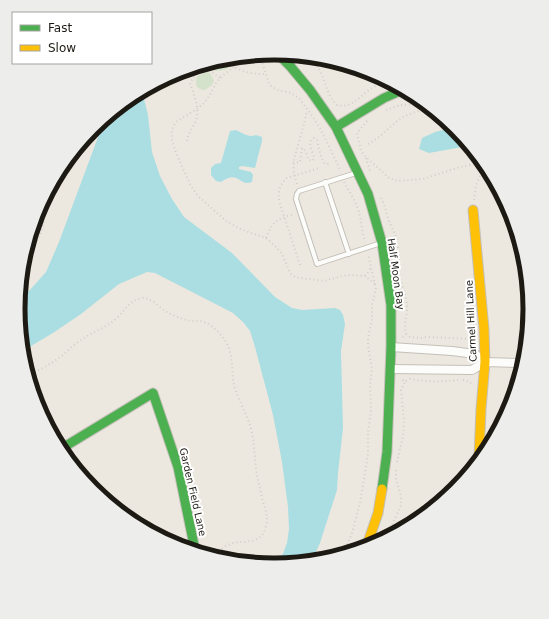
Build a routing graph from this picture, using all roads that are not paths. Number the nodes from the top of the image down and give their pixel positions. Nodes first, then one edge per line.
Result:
1 (285, 61) edge
2 (397, 92) edge
3 (336, 127) junction
4 (358, 172) junction
5 (325, 182) junction
6 (473, 210) road end
7 (382, 243) junction
8 (349, 254) junction
9 (391, 347) junction
10 (485, 362) junction
11 (518, 362) edge
12 (391, 369) junction
13 (66, 446) edge
14 (479, 452) edge
15 (369, 541) edge
16 (194, 546) edge

1 - 3 street, Half Moon Bay
2 - 3 street
3 - 4 street, Half Moon Bay
4 - 5 lane
4 - 7 street, Half Moon Bay
5 - 8 lane
5 - 8 lane
6 - 10 street, Carmel Hill Lane
7 - 8 lane
7 - 9 street, Half Moon Bay
9 - 10 street
9 - 12 street, Half Moon Bay
10 - 11 street
10 - 12 street
10 - 14 street, Carmel Hill Lane
12 - 15 street, Half Moon Bay
13 - 16 street, Garden Field Lane

